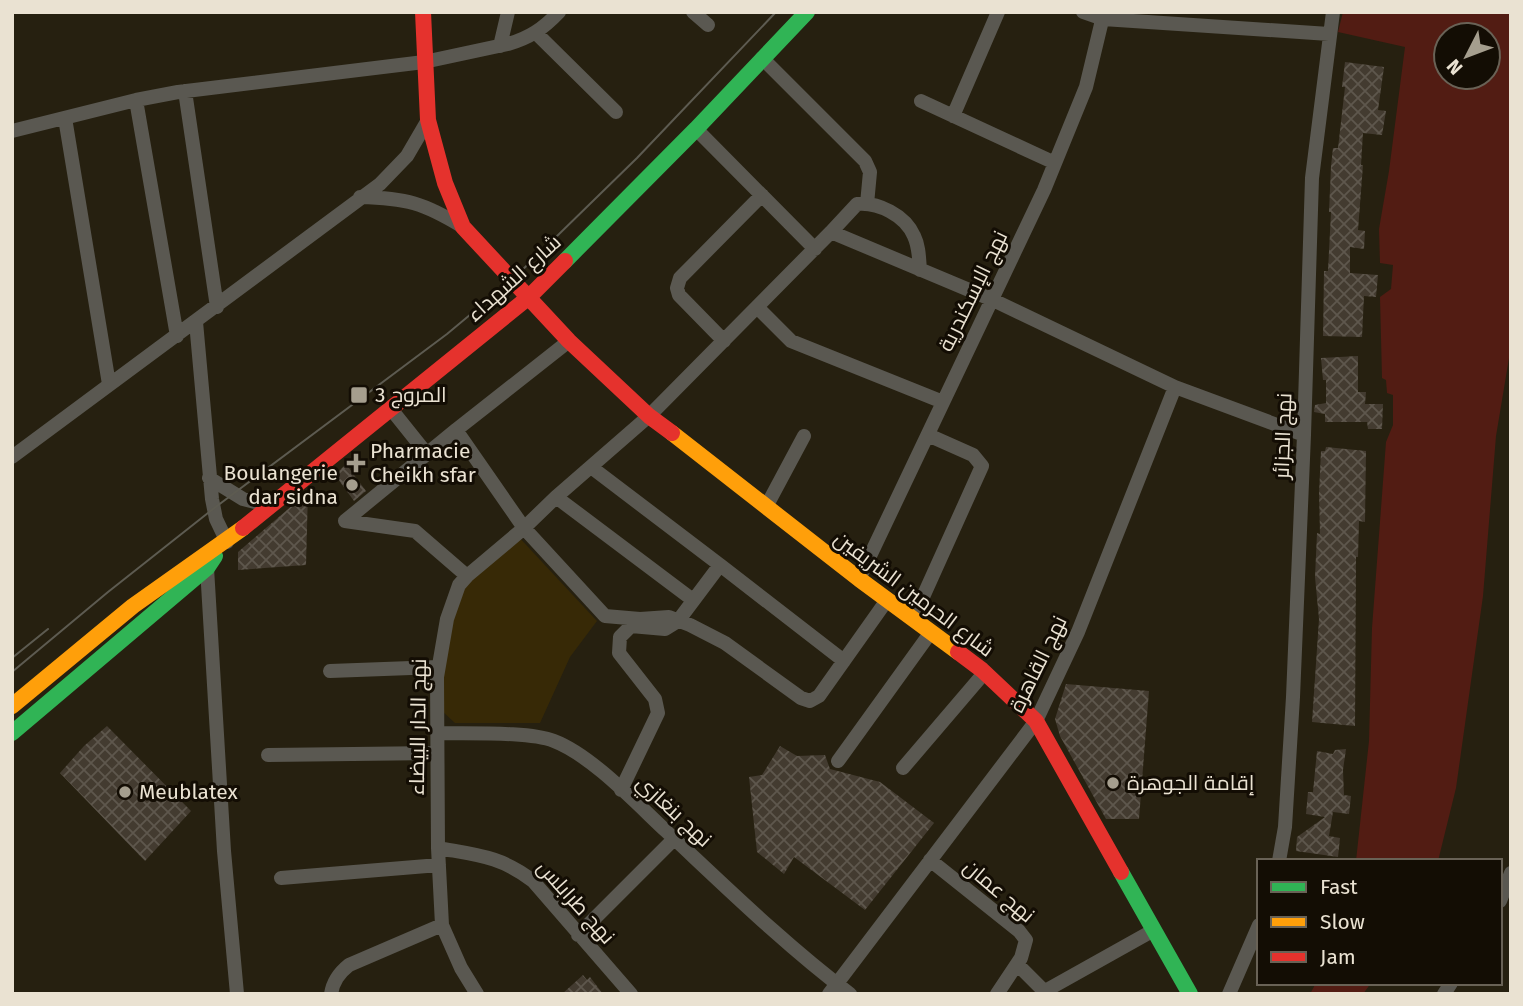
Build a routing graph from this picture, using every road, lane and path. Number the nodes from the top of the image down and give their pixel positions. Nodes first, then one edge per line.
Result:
1 (423, 12) edge
2 (508, 12) edge
3 (559, 12) edge
4 (694, 12) edge
5 (807, 12) edge
6 (998, 12) edge
7 (1083, 12) edge
8 (1333, 12) edge
9 (1104, 16) edge
10 (708, 26) dead end
11 (536, 33) junction
12 (1329, 34) junction
13 (500, 46) junction
14 (762, 58) junction
15 (424, 62) junction
16 (185, 91) junction
17 (136, 100) junction
18 (921, 101) dead end
19 (616, 112) dead end
20 (953, 116) junction
21 (65, 118) junction
22 (428, 120) junction
23 (696, 129) junction
24 (12, 131) edge
25 (1055, 163) junction
26 (762, 195) junction
27 (360, 197) junction
28 (867, 204) junction
29 (463, 227) junction
30 (831, 232) junction
31 (814, 249) junction
32 (920, 270) junction
33 (529, 297) junction
34 (993, 300) junction
35 (217, 307) junction
36 (757, 307) junction
37 (196, 322) junction
38 (177, 336) junction
39 (569, 341) junction
40 (724, 341) junction
41 (108, 384) junction
42 (1175, 387) junction
43 (943, 402) junction
44 (391, 409) junction
45 (649, 416) junction
46 (456, 430) junction
47 (928, 435) junction
48 (1304, 435) junction
49 (804, 436) dead end
50 (427, 454) junction
51 (12, 457) edge
52 (591, 467) junction
53 (209, 478) junction
54 (556, 497) junction
55 (270, 506) junction
56 (766, 507) junction
57 (524, 528) junction
58 (224, 543) junction
59 (203, 562) junction
60 (720, 565) junction
61 (467, 576) junction
62 (859, 579) junction
63 (693, 600) junction
64 (887, 600) junction
65 (913, 619) junction
66 (678, 621) junction
67 (931, 632) junction
68 (844, 661) junction
69 (438, 667) junction
70 (330, 671) dead end
71 (985, 673) junction
72 (12, 706) edge
73 (1036, 721) junction
74 (12, 733) edge
75 (437, 733) junction
76 (437, 753) junction
77 (268, 755) dead end
78 (838, 761) dead end
79 (903, 768) dead end
80 (621, 790) junction
81 (674, 839) junction
82 (438, 848) junction
83 (1279, 859) edge
84 (930, 860) junction
85 (439, 865) junction
86 (1511, 873) edge
87 (281, 878) dead end
88 (1502, 896) edge
89 (442, 925) junction
90 (1154, 930) junction
91 (1257, 930) edge
92 (578, 935) junction
93 (1017, 964) junction
94 (832, 989) edge
95 (1046, 993) edge
96 (237, 994) edge
97 (331, 994) edge
98 (477, 994) edge
99 (631, 994) edge
100 (850, 994) edge
101 (996, 994) edge
102 (1190, 994) edge
103 (1229, 994) edge

1 - 15 main road
2 - 13 street
3 - 11 street
4 - 10 street
5 - 14 main road, شارع الشهداء
6 - 20 street
7 - 9 street
8 - 12 street, نهج الجزائر
9 - 12 street
9 - 25 street, نهج الإسكندرية
11 - 13 street
11 - 19 street
12 - 48 street, نهج الجزائر
13 - 15 street
14 - 23 main road, شارع الشهداء
14 - 28 street
15 - 16 street
15 - 22 main road
16 - 17 street
16 - 35 street
17 - 21 street
17 - 38 street
18 - 20 street
20 - 25 street
21 - 24 street
21 - 41 street
22 - 27 street
22 - 29 main road
23 - 26 street
23 - 33 main road, شارع الشهداء
25 - 34 street, نهج الإسكندرية
26 - 31 street
26 - 40 street
27 - 29 street
27 - 35 street
28 - 30 street, نهج الدار البيضاء
28 - 32 street
29 - 33 main road, شارع الحرمين الشريفين
30 - 31 street, نهج الدار البيضاء
30 - 32 street
31 - 36 street, نهج الدار البيضاء
32 - 34 street
33 - 39 main road, شارع الحرمين الشريفين
33 - 44 main road, شارع الشهداء
34 - 42 street
34 - 43 street, نهج الإسكندرية
35 - 37 street
36 - 40 street, نهج الدار البيضاء
36 - 43 street
37 - 38 street
37 - 53 street
38 - 41 street
39 - 45 main road, شارع الحرمين الشريفين
39 - 46 street
40 - 45 street, نهج الدار البيضاء
41 - 51 street
42 - 48 street
42 - 73 street, نهج القاهرة
43 - 47 street, نهج الإسكندرية
44 - 50 street
44 - 55 main road, شارع الشهداء
45 - 52 street, نهج الدار البيضاء
45 - 56 main road, شارع الحرمين الشريفين
46 - 50 street
46 - 57 street
47 - 62 street, نهج الإسكندرية
47 - 65 street
48 - 83 street, نهج الجزائر
49 - 56 street
50 - 61 street
52 - 54 street, نهج الدار البيضاء
52 - 60 street
53 - 55 street
53 - 58 street
54 - 57 street, نهج الدار البيضاء
54 - 63 street
55 - 58 main road, شارع الشهداء
56 - 62 main road, شارع الحرمين الشريفين
57 - 61 street, نهج الدار البيضاء
57 - 66 street
58 - 59 main road, شارع الشهداء
59 - 72 main road, شارع الشهداء
59 - 74 main road, شارع الشهداء
59 - 96 street
60 - 63 street
60 - 68 street
61 - 69 street, نهج الدار البيضاء
62 - 64 main road, شارع الحرمين الشريفين
63 - 66 street
64 - 65 main road, شارع الحرمين الشريفين
64 - 68 street
65 - 67 main road, شارع الحرمين الشريفين
66 - 68 street
66 - 80 street
67 - 71 main road, شارع الحرمين الشريفين
67 - 78 street
69 - 70 street
69 - 75 street, نهج الدار البيضاء
71 - 73 main road, شارع الحرمين الشريفين
71 - 79 street
73 - 84 street, نهج القاهرة
73 - 90 main road, شارع الحرمين الشريفين
75 - 76 street, نهج الدار البيضاء
75 - 80 street, نهج بنغازي
76 - 77 street
76 - 82 street, نهج الدار البيضاء
80 - 81 street, نهج بنغازي
81 - 92 street
81 - 94 street, نهج بنغازي
82 - 85 street, نهج الدار البيضاء
82 - 92 street, نهج طرابلس
84 - 93 street, نهج عمان
84 - 94 street, نهج القاهرة
85 - 87 street
85 - 89 street, نهج الدار البيضاء
86 - 88 street
89 - 97 street
89 - 98 street, نهج الدار البيضاء
90 - 95 street
90 - 102 main road, شارع الحرمين الشريفين
91 - 103 street
92 - 99 street, نهج طرابلس
93 - 95 street
93 - 101 street, نهج عمان
94 - 100 street, نهج بنغازي

